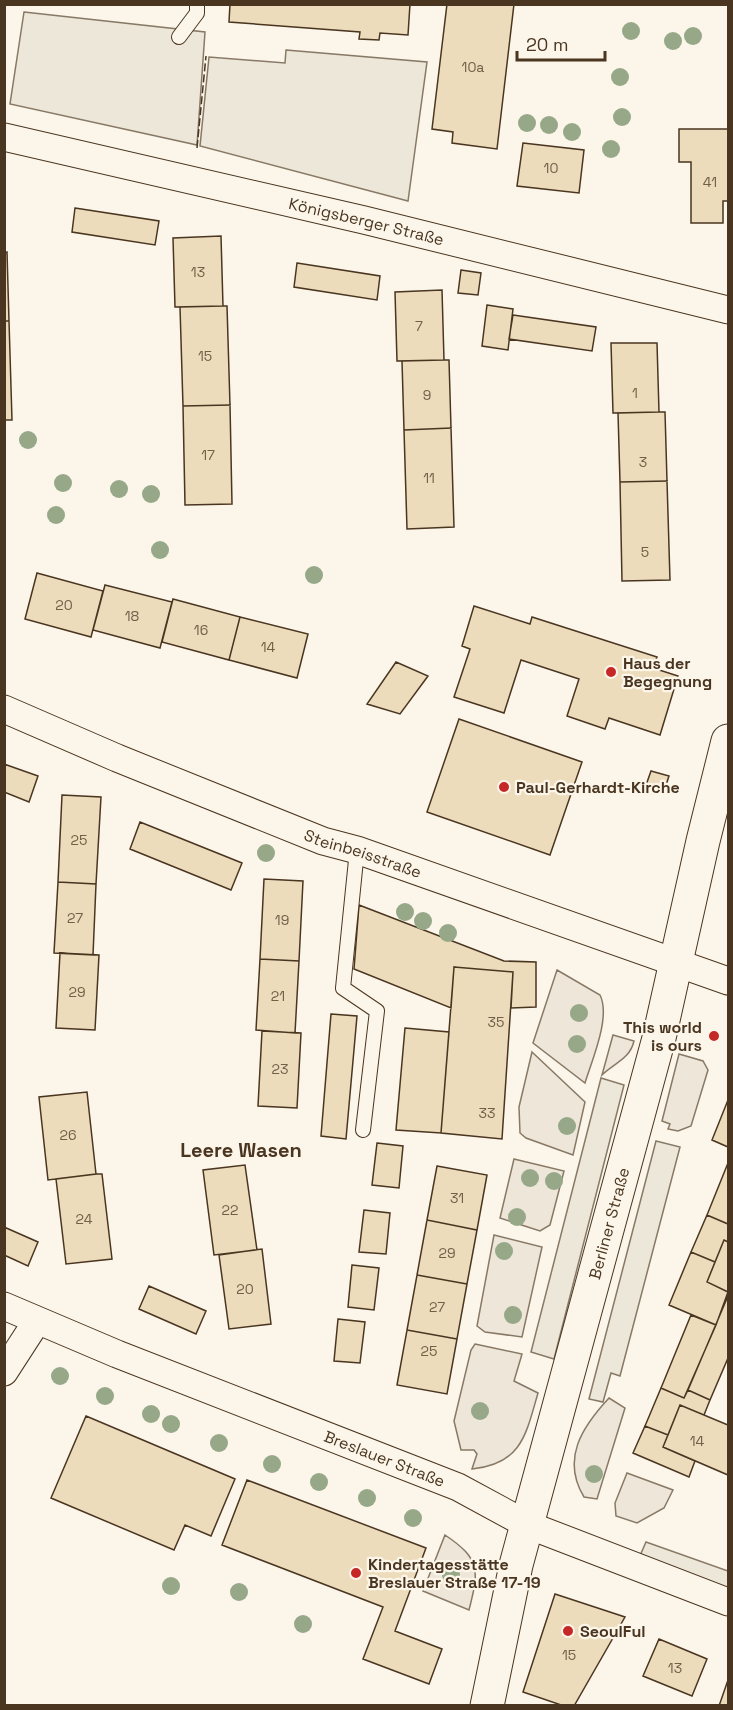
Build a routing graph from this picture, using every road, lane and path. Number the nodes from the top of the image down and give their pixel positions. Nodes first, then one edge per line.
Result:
1 (197, 4) edge
2 (179, 37) dead end
3 (4, 137) edge
4 (729, 310) edge
5 (4, 709) edge
6 (729, 741) edge
7 (357, 850) junction
8 (675, 962) junction
9 (729, 981) edge
10 (363, 1130) dead end
11 (4, 1306) edge
12 (37, 1321) junction
13 (4, 1372) edge
14 (528, 1525) junction
15 (729, 1602) edge
16 (487, 1706) edge

1 - 2 lane
3 - 4 street, Königsberger Straße
5 - 7 street, Steinbeisstraße
6 - 8 street, Berliner Straße
7 - 8 street, Steinbeisstraße
7 - 10 lane
8 - 9 street, Steinbeisstraße
8 - 14 street, Berliner Straße
11 - 12 street, Breslauer Straße
12 - 13 street
12 - 14 street, Breslauer Straße
14 - 15 street, Breslauer Straße
14 - 16 street, Berliner Straße

